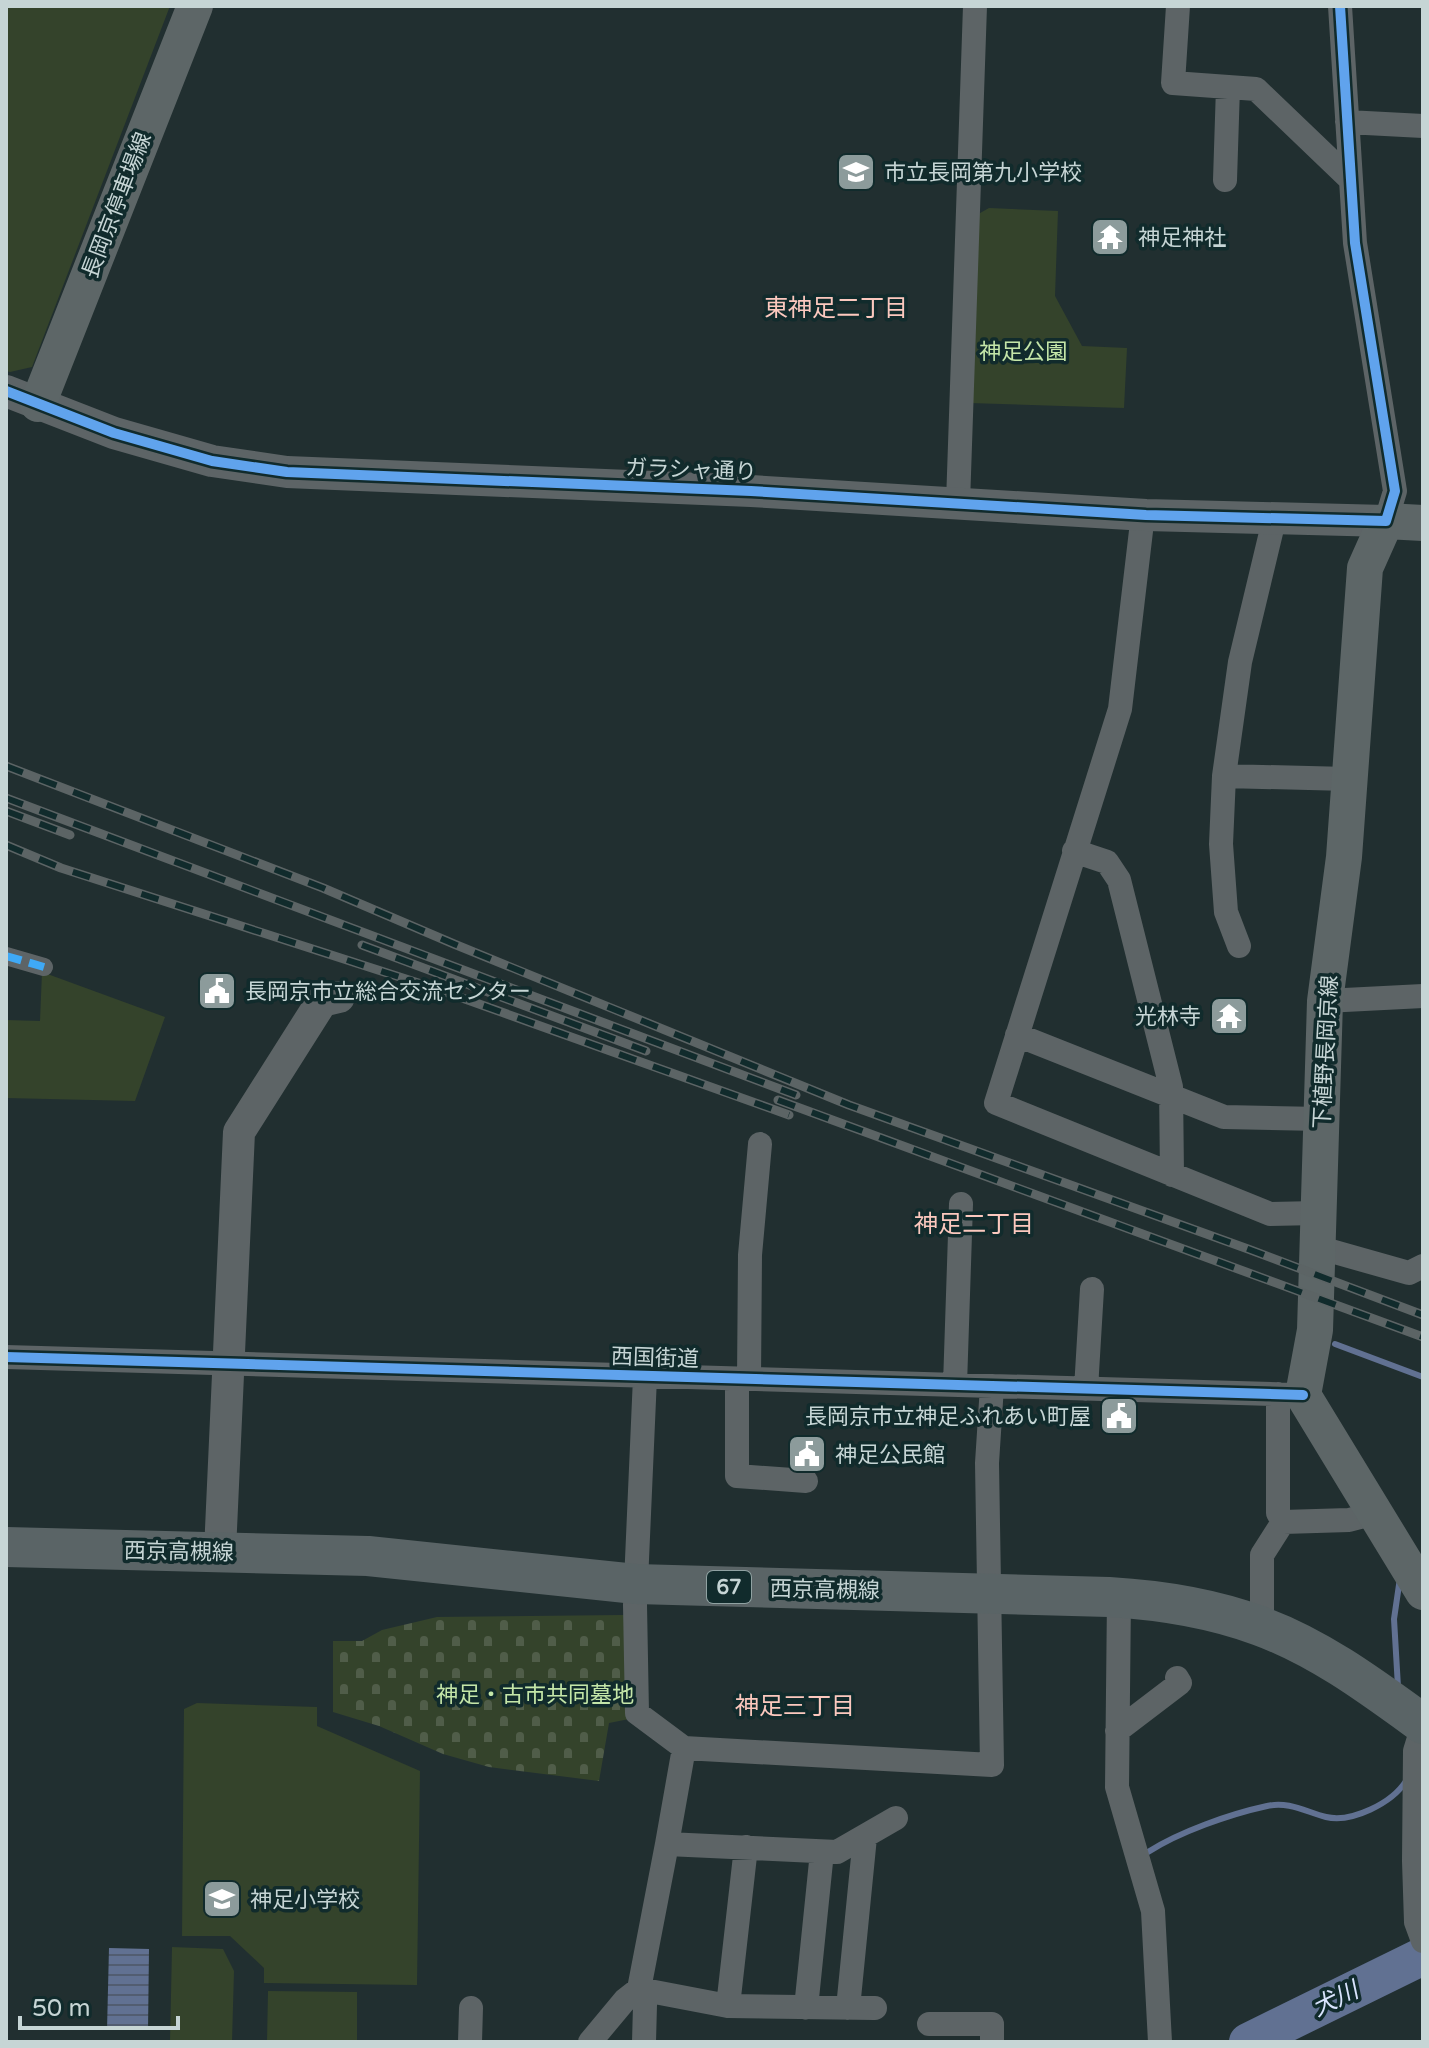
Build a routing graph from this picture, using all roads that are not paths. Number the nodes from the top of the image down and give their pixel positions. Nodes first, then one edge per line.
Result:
1 (195, 6) edge
2 (975, 6) edge
3 (1178, 6) edge
4 (1340, 6) edge
5 (1228, 87) junction
6 (1347, 122) junction
7 (1423, 126) edge
8 (1350, 179) junction
9 (1225, 180) dead end
10 (22, 398) edge
11 (958, 503) junction
12 (1143, 514) junction
13 (1275, 516) junction
14 (1386, 521) junction
15 (1423, 523) edge
16 (1224, 776) junction
17 (1348, 779) junction
18 (1074, 851) junction
19 (1239, 946) dead end
20 (6, 956) edge
21 (44, 967) dead end
22 (1423, 996) edge
23 (339, 997) dead end
24 (1325, 1001) junction
25 (1017, 1035) junction
26 (1171, 1096) junction
27 (1321, 1119) junction
28 (760, 1144) dead end
29 (1172, 1175) junction
30 (961, 1204) dead end
31 (1317, 1230) junction
32 (1423, 1266) edge
33 (1092, 1289) dead end
34 (6, 1357) edge
35 (229, 1364) junction
36 (645, 1377) junction
37 (743, 1379) junction
38 (955, 1385) junction
39 (992, 1386) junction
40 (1086, 1389) junction
41 (1291, 1395) junction
42 (806, 1481) dead end
43 (1376, 1513) junction
44 (1283, 1522) junction
45 (6, 1547) edge
46 (220, 1551) junction
47 (636, 1584) junction
48 (1423, 1592) edge
49 (990, 1593) junction
50 (1119, 1597) junction
51 (1262, 1626) junction
52 (1177, 1678) dead end
53 (1423, 1725) edge
54 (1117, 1731) junction
55 (684, 1748) junction
56 (896, 1818) dead end
57 (865, 1837) junction
58 (667, 1844) junction
59 (746, 1847) junction
60 (822, 1852) junction
61 (1422, 1940) edge
62 (639, 1989) junction
63 (728, 2006) junction
64 (471, 2008) dead end
65 (806, 2008) junction
66 (848, 2008) junction
67 (875, 2008) dead end
68 (929, 2024) dead end
69 (470, 2042) edge
70 (590, 2042) edge
71 (644, 2042) edge
72 (992, 2042) edge
73 (1160, 2042) edge

1 - 10 main road, 長岡京停車場線
2 - 11 street
3 - 5 street
4 - 6 street
5 - 8 street
5 - 9 street
6 - 7 street
6 - 8 street
8 - 14 street
10 - 11 street, ガラシャ通り
11 - 12 street, ガラシャ通り
12 - 13 street, ガラシャ通り
12 - 18 street
13 - 14 street, ガラシャ通り
13 - 16 street
14 - 15 main road
14 - 17 main road, 下植野長岡京線
16 - 17 street
16 - 19 street
17 - 24 main road, 下植野長岡京線
18 - 25 street
18 - 26 street
20 - 21 street
22 - 24 street
23 - 35 street
24 - 27 main road, 下植野長岡京線
25 - 26 street
25 - 29 street
26 - 27 street
26 - 29 street
27 - 31 main road, 下植野長岡京線
28 - 37 street
29 - 31 street
30 - 38 street
31 - 32 street
31 - 41 main road, 下植野長岡京線
33 - 40 street
34 - 35 street, 西国街道
35 - 36 street, 西国街道
35 - 46 street
36 - 37 street, 西国街道
36 - 47 street
37 - 38 street, 西国街道
37 - 42 street
38 - 39 street, 西国街道
39 - 40 street, 西国街道
39 - 49 street
40 - 41 street, 西国街道
41 - 43 main road
41 - 44 street
43 - 44 street
43 - 48 main road
44 - 51 street
45 - 46 main road, 西京高槻線 / 67
46 - 47 main road, 西京高槻線 / 67
47 - 49 main road, 西京高槻線 / 67
47 - 55 street
49 - 50 main road, 西京高槻線 / 67
49 - 55 street
50 - 51 main road, 西京高槻線 / 67
50 - 54 street
51 - 53 main road, 西京高槻線 / 67
52 - 54 street
53 - 61 street
54 - 73 street
55 - 58 street
56 - 57 street
57 - 60 street
57 - 66 street
58 - 59 street
58 - 62 street
59 - 60 street
59 - 63 street
60 - 65 street
62 - 63 street
62 - 70 street
62 - 71 street
63 - 65 street
64 - 69 street
65 - 66 street
66 - 67 street
68 - 72 street

